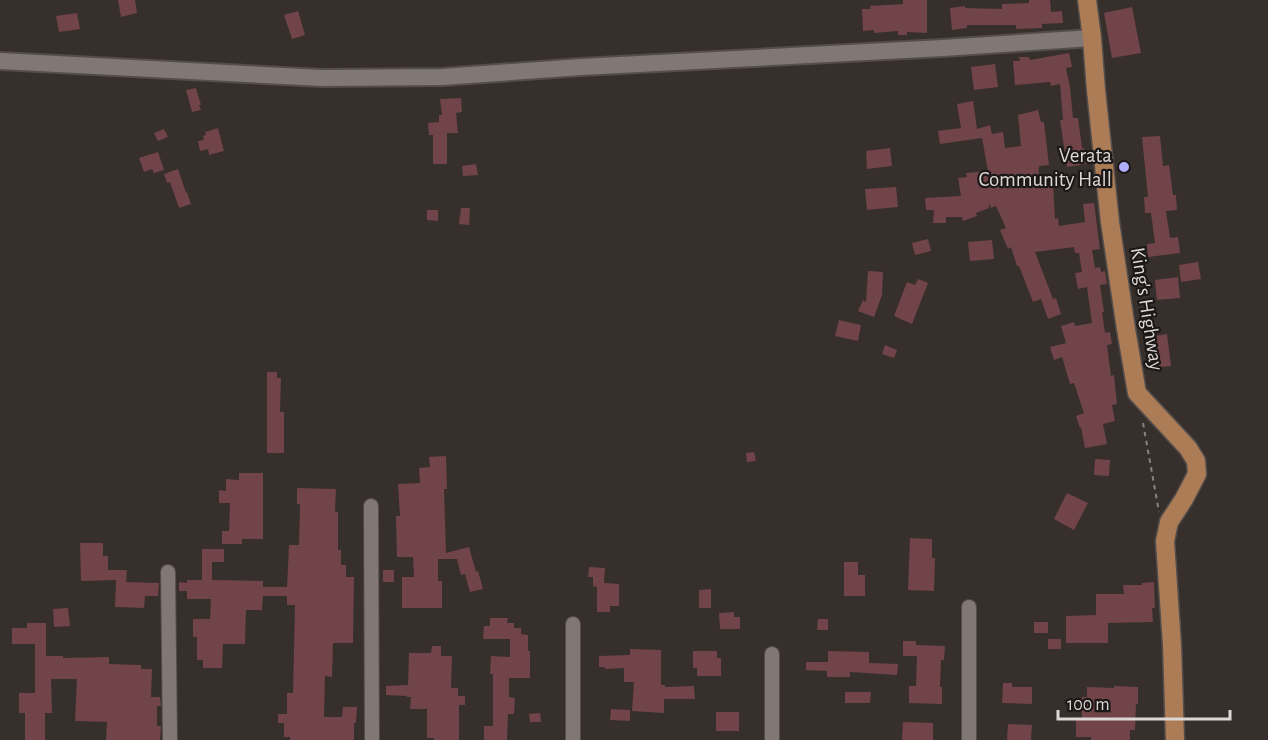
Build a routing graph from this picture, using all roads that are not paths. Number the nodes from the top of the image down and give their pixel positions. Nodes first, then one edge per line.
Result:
1 (1087, 0) edge
2 (1092, 38) junction
3 (0, 61) edge
4 (371, 506) dead end
5 (168, 572) dead end
6 (969, 607) dead end
7 (573, 624) dead end
8 (772, 654) dead end
9 (170, 740) edge
10 (372, 740) edge
11 (573, 740) edge
12 (772, 740) edge
13 (969, 740) edge
14 (1175, 740) edge

1 - 2 highway, King's Highway
2 - 3 street
2 - 14 highway, King's Highway
4 - 10 street
5 - 9 street
6 - 13 street
7 - 11 street
8 - 12 street

